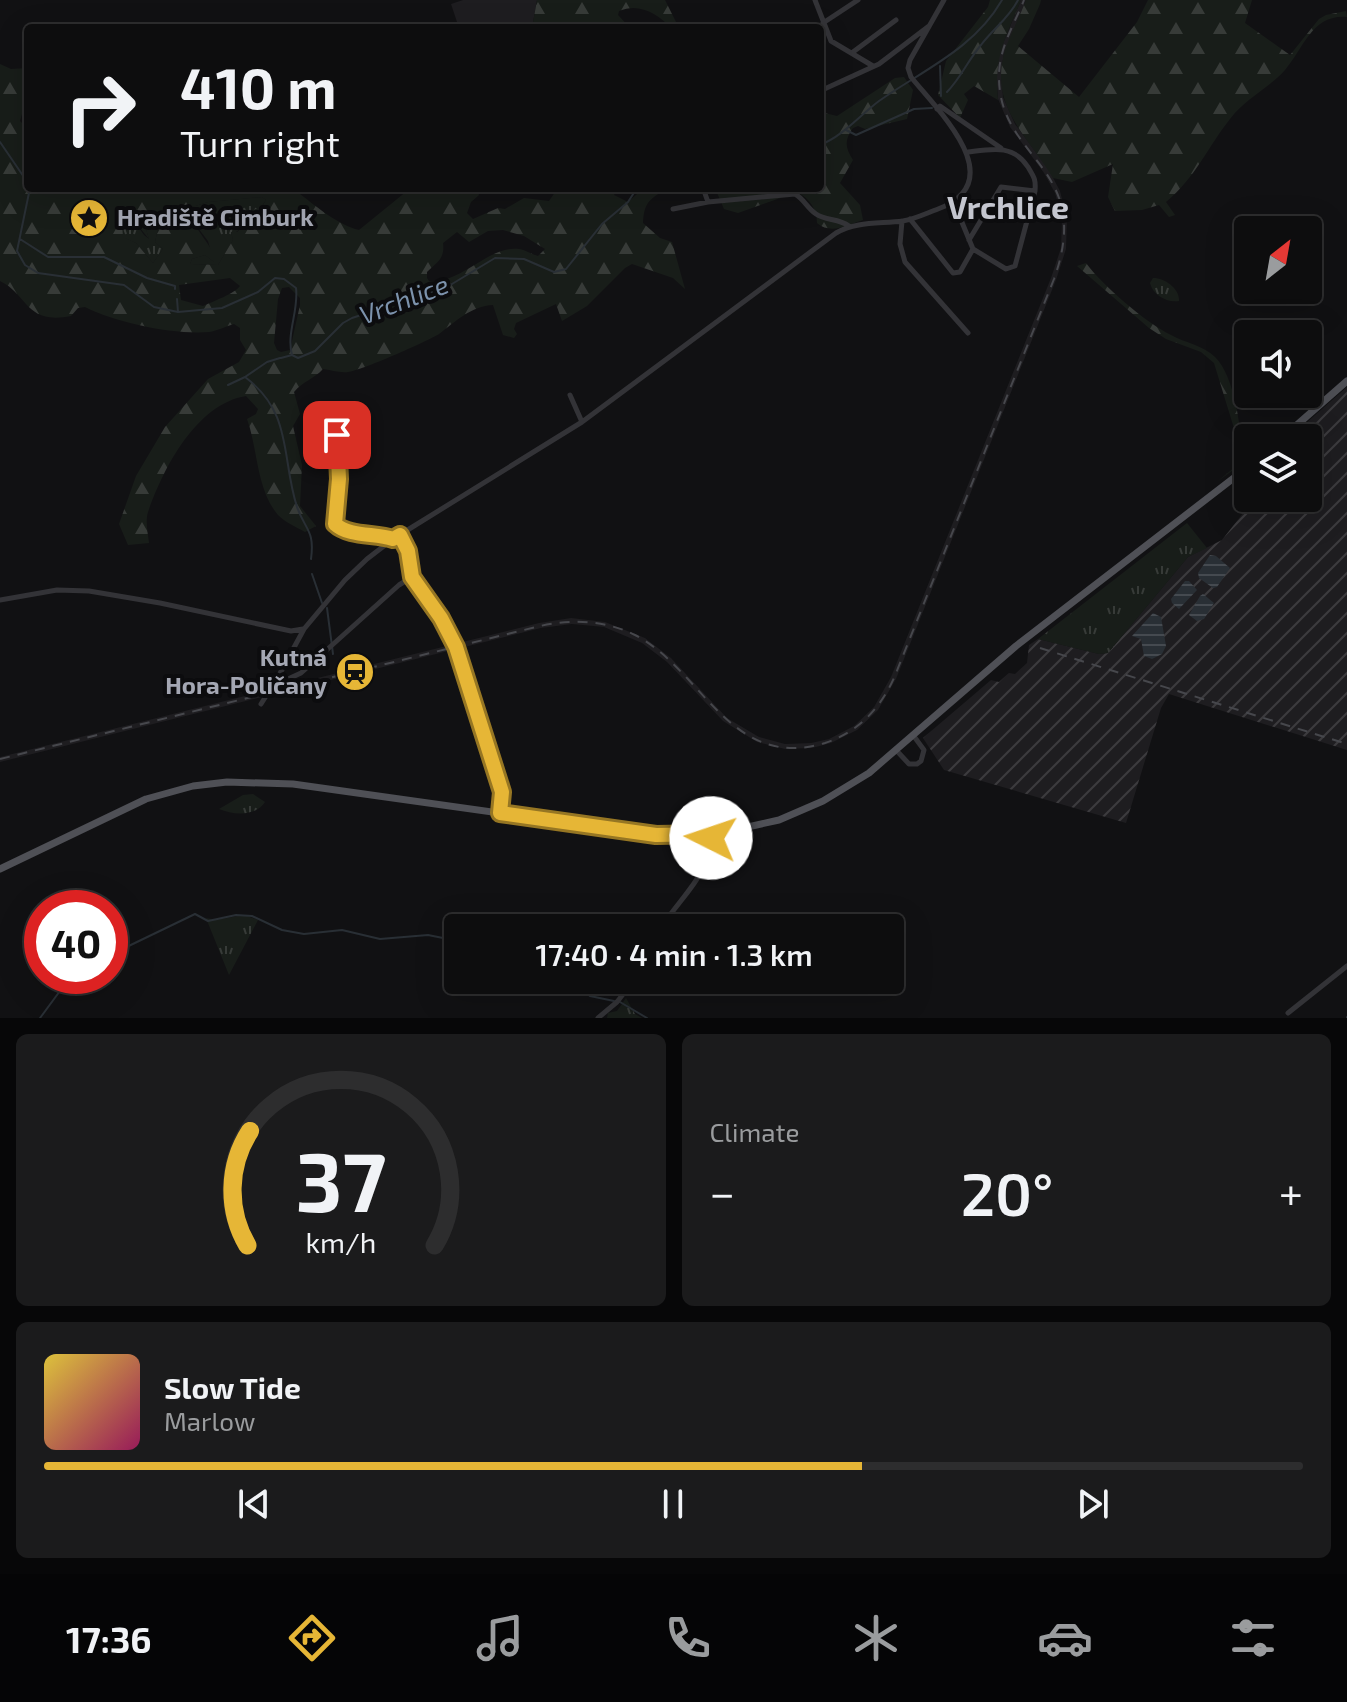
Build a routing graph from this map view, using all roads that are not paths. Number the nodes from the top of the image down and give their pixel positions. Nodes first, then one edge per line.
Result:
1 (815, 0) edge
2 (858, 0) edge
3 (944, 0) edge
4 (896, 20) dead end
5 (823, 23) joint
6 (824, 25) edge
7 (930, 26) junction
8 (853, 52) junction
9 (873, 66) junction
10 (824, 89) edge
11 (937, 109) junction
12 (1002, 148) junction
13 (968, 152) junction
14 (1035, 191) junction
15 (704, 192) edge
16 (708, 202) junction
17 (954, 203) junction
18 (673, 209) dead end
19 (910, 219) junction
20 (902, 221) junction
21 (849, 226) junction
22 (969, 240) junction
23 (973, 249) junction
24 (968, 333) dead end
25 (1347, 381) edge
26 (570, 395) dead end
27 (582, 422) junction
28 (1298, 424) edge
29 (336, 431) dead end
30 (1234, 478) edge
31 (400, 535) junction
32 (393, 539) junction
33 (412, 577) junction
34 (0, 600) edge
35 (304, 629) junction
36 (278, 677) junction
37 (261, 704) dead end
38 (913, 735) junction
39 (896, 750) junction
40 (500, 813) junction
41 (710, 834) junction
42 (0, 869) edge
43 (671, 914) edge
44 (1347, 966) edge
45 (623, 994) edge
46 (1288, 1013) dead end
47 (598, 1018) edge

1 - 5 street
2 - 5 street
3 - 7 street
4 - 8 street
6 - 8 street
7 - 9 street
7 - 11 street
8 - 9 street
9 - 10 street
11 - 12 street
11 - 13 street
12 - 13 street
12 - 14 street
13 - 17 street
14 - 22 street
14 - 23 street
15 - 16 street
16 - 18 street
16 - 21 street
17 - 19 street
17 - 22 street
19 - 20 street
19 - 23 street
20 - 21 street
20 - 24 street
21 - 27 street
22 - 23 street
25 - 28 main road
26 - 27 street
27 - 31 street
29 - 32 street
30 - 38 main road
31 - 32 street
31 - 33 street
32 - 35 street
33 - 36 street
33 - 40 street
34 - 35 street
35 - 36 street
36 - 37 street
38 - 39 main road
38 - 39 street
39 - 41 main road
40 - 41 main road
40 - 42 main road
41 - 43 street
44 - 46 street
45 - 47 street

